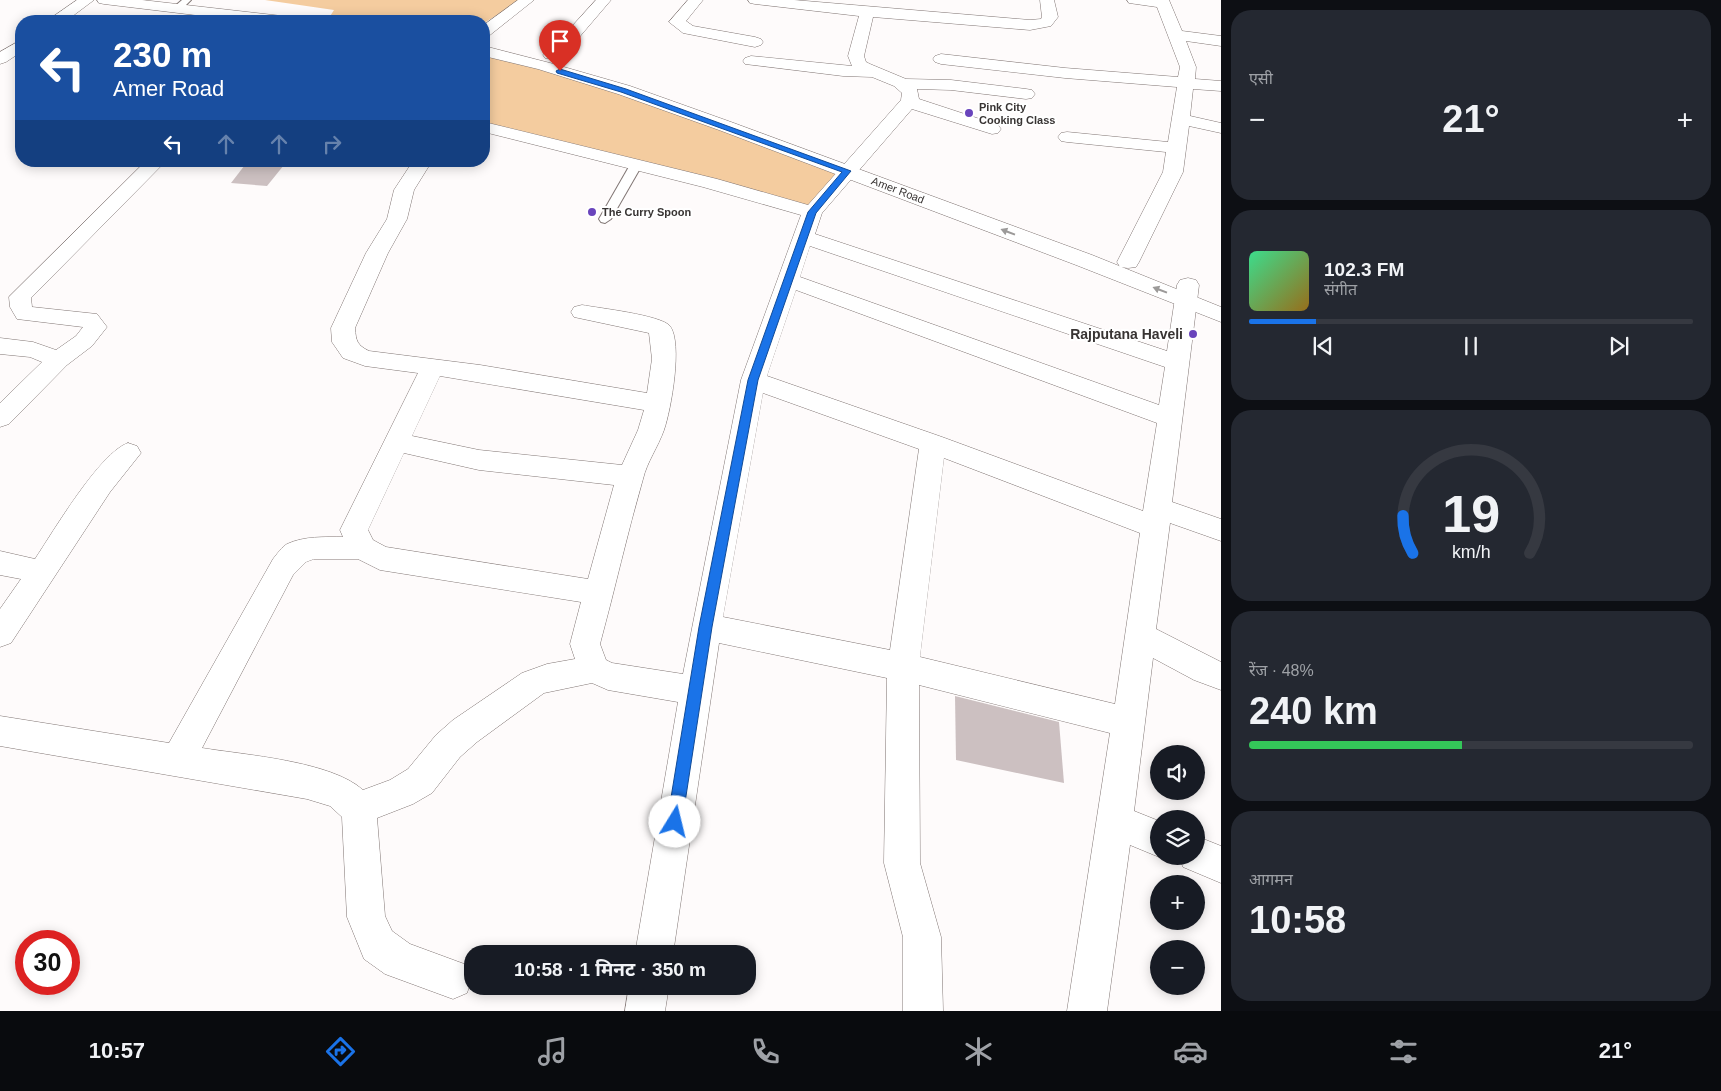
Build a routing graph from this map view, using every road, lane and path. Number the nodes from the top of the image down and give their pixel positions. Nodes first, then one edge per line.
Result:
1 (87, 0) edge
2 (104, 0) edge
3 (527, 0) edge
4 (604, 0) edge
5 (696, 0) edge
6 (755, 0) edge
7 (1047, 0) edge
8 (1134, 0) edge
9 (1163, 1) edge
10 (182, 4) edge
11 (833, 5) edge
12 (867, 12) junction
13 (65, 15) edge
14 (247, 15) edge
15 (490, 28) edge
16 (1176, 36) junction
17 (1221, 41) edge
18 (756, 42) dead end
19 (490, 43) edge
20 (15, 49) edge
21 (490, 53) edge
22 (551, 55) junction
23 (941, 59) dead end
24 (0, 60) edge
25 (751, 61) dead end
26 (874, 72) junction
27 (1186, 83) junction
28 (901, 84) junction
29 (1221, 86) edge
30 (1026, 94) dead end
31 (909, 102) junction
32 (1181, 119) junction
33 (490, 128) edge
34 (992, 128) dead end
35 (1221, 128) edge
36 (1067, 137) dead end
37 (1177, 148) junction
38 (636, 165) junction
39 (853, 165) junction
40 (151, 167) edge
41 (419, 167) edge
42 (812, 212) junction
43 (605, 220) dead end
44 (803, 237) junction
45 (1128, 262) junction
46 (788, 280) junction
47 (1187, 292) junction
48 (1221, 298) edge
49 (582, 312) dead end
50 (1221, 314) edge
51 (0, 346) edge
52 (60, 359) junction
53 (1177, 363) junction
54 (433, 366) junction
55 (753, 380) junction
56 (658, 404) junction
57 (0, 418) edge
58 (1170, 418) junction
59 (396, 442) junction
60 (933, 444) junction
61 (128, 453) dead end
62 (630, 476) junction
63 (1156, 518) junction
64 (1221, 530) edge
65 (363, 548) junction
66 (0, 563) edge
67 (42, 572) junction
68 (599, 593) junction
69 (706, 627) junction
70 (0, 634) edge
71 (1140, 636) junction
72 (903, 667) junction
73 (594, 669) junction
74 (1221, 676) edge
75 (695, 691) junction
76 (1128, 722) junction
77 (0, 731) edge
78 (178, 761) junction
79 (358, 809) junction
80 (1115, 821) junction
81 (1150, 835) edge
82 (1205, 858) edge
83 (1221, 864) edge
84 (655, 945) edge
85 (453, 979) dead end
86 (648, 995) edge
87 (645, 1011) edge
88 (923, 1011) edge
89 (1086, 1011) edge

1 - 13 street
2 - 10 street
3 - 15 street
4 - 22 street
5 - 18 street
6 - 11 street
7 - 12 street
8 - 9 street
9 - 16 street
10 - 14 street
11 - 12 street
12 - 26 street
16 - 17 street
16 - 27 street
19 - 22 street, Amer Road
20 - 24 street
21 - 39 street, Amer Road
22 - 39 street, Amer Road
23 - 27 street
25 - 26 street
26 - 28 street
27 - 29 street
27 - 32 street
28 - 30 street
28 - 31 street
31 - 34 street
31 - 39 street
32 - 35 street
32 - 37 street
33 - 38 street
36 - 37 street
37 - 45 street
38 - 42 street
38 - 43 lane
39 - 42 street
39 - 45 street, Amer Road
47 -> 39 street, Amer Road
40 - 52 street
41 - 54 street
42 - 44 street
44 - 46 street
44 - 53 street
45 - 47 street, Amer Road
46 - 55 street
46 - 58 street
47 - 48 street, Amer Road
47 - 50 street, Amer Road
47 - 53 street
49 - 56 street
51 - 52 street
52 - 57 street
53 - 58 street
54 - 56 street
54 - 59 street
55 - 60 street
55 - 69 street
56 - 62 street
58 - 63 street
59 - 62 street
59 - 65 street
60 - 63 street
60 - 72 street
61 - 67 street
62 - 68 street
63 - 64 street
63 - 71 street
65 - 68 street
65 - 78 street
66 - 67 street
67 - 70 street
68 - 73 street
69 - 72 street
69 - 75 street
71 - 74 street
71 - 76 street
72 - 76 street
72 - 88 street
73 - 75 street
73 - 79 street
75 - 84 street
76 - 80 street
77 - 78 street
78 - 79 street
79 - 85 street
80 - 81 street
80 - 89 street
82 - 83 street
86 - 87 street

